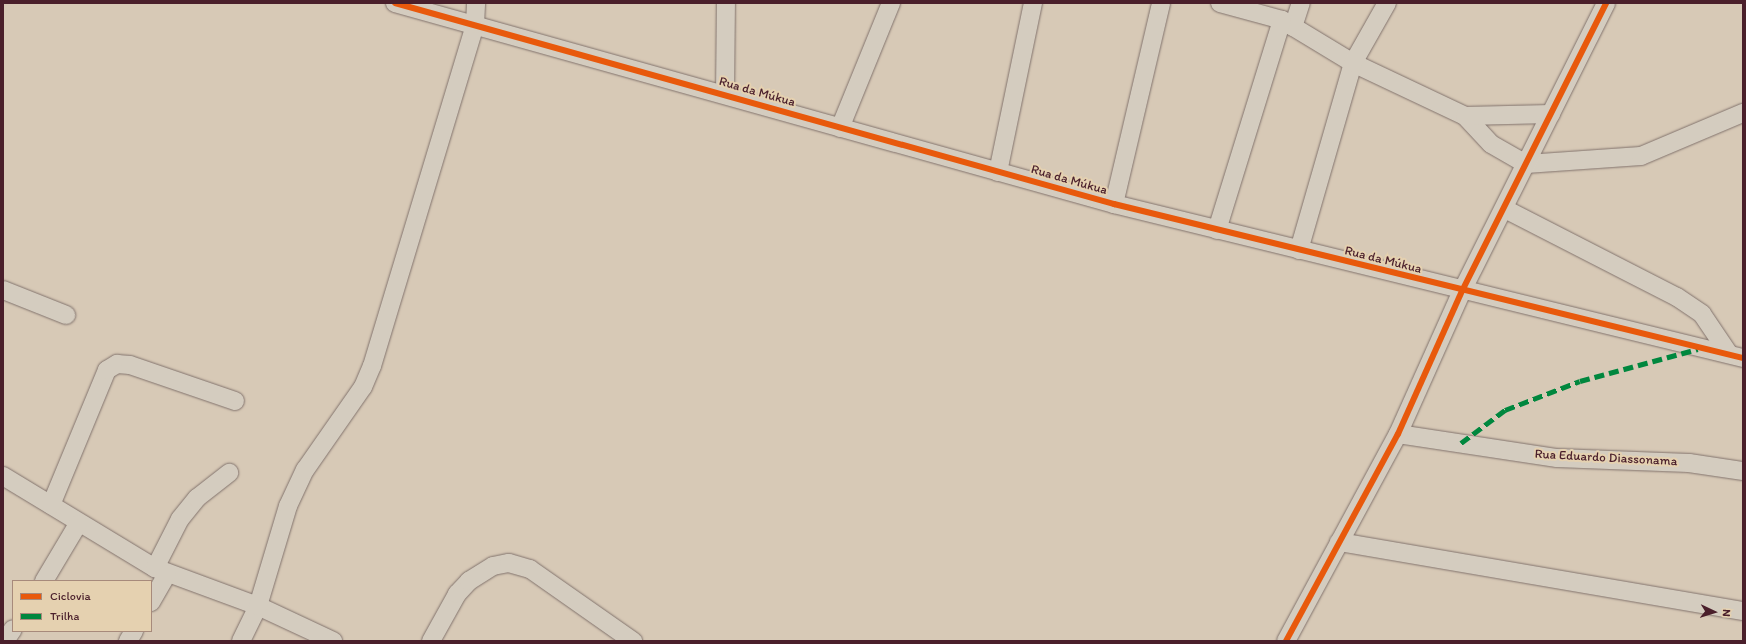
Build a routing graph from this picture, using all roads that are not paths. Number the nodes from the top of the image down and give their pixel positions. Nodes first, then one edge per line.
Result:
1 (395, 3) edge
2 (476, 3) edge
3 (726, 3) edge
4 (891, 3) edge
5 (1034, 3) edge
6 (1161, 3) edge
7 (1220, 3) edge
8 (1301, 3) edge
9 (1387, 3) edge
10 (1606, 3) edge
11 (475, 24) junction
12 (1288, 24) junction
13 (1352, 63) junction
14 (725, 94) junction
15 (1743, 113) edge
16 (1551, 114) junction
17 (1465, 116) junction
18 (840, 128) junction
19 (1526, 164) junction
20 (998, 172) junction
21 (1114, 204) junction
22 (1505, 209) junction
23 (1217, 230) junction
24 (1299, 250) junction
25 (3, 290) edge
26 (1462, 291) junction
27 (66, 315) dead end
28 (1736, 356) edge
29 (235, 401) dead end
30 (1398, 434) junction
31 (1743, 471) edge
32 (229, 473) dead end
33 (3, 476) edge
34 (51, 505) junction
35 (78, 524) junction
36 (1339, 542) junction
37 (161, 571) junction
38 (45, 580) edge
39 (152, 599) edge
40 (258, 606) junction
41 (1743, 611) edge
42 (12, 630) edge
43 (133, 632) edge
44 (5, 641) edge
45 (128, 641) edge
46 (241, 641) edge
47 (333, 641) edge
48 (431, 641) edge
49 (633, 641) edge
50 (1286, 641) edge

1 - 11 street, Rua da Múkua
2 - 11 street
3 - 14 street
4 - 18 street
5 - 20 street
6 - 21 street
7 - 12 street
8 - 12 street
9 - 13 street
10 - 16 street
11 - 14 street, Rua da Múkua
11 - 40 street
12 - 13 street
12 - 23 street
13 - 17 street
13 - 24 street
14 - 18 street, Rua da Múkua
15 - 19 street
16 - 17 street
16 - 19 street
17 - 19 street
18 - 20 street, Rua da Múkua
19 - 22 street
20 - 21 street, Rua da Múkua
21 - 23 street, Rua da Múkua
22 - 26 street
22 - 28 street
23 - 24 street, Rua da Múkua
24 - 26 street, Rua da Múkua
25 - 27 street
26 - 28 street, Rua da Múkua
26 - 30 street
29 - 34 street
30 - 31 street, Rua Eduardo Diassonama
30 - 36 street
32 - 37 street
33 - 34 street
34 - 35 street
35 - 37 street
35 - 38 street
36 - 41 street
36 - 50 street
37 - 39 street
37 - 40 street
40 - 46 street
40 - 47 street
42 - 44 street
43 - 45 street
48 - 49 street

